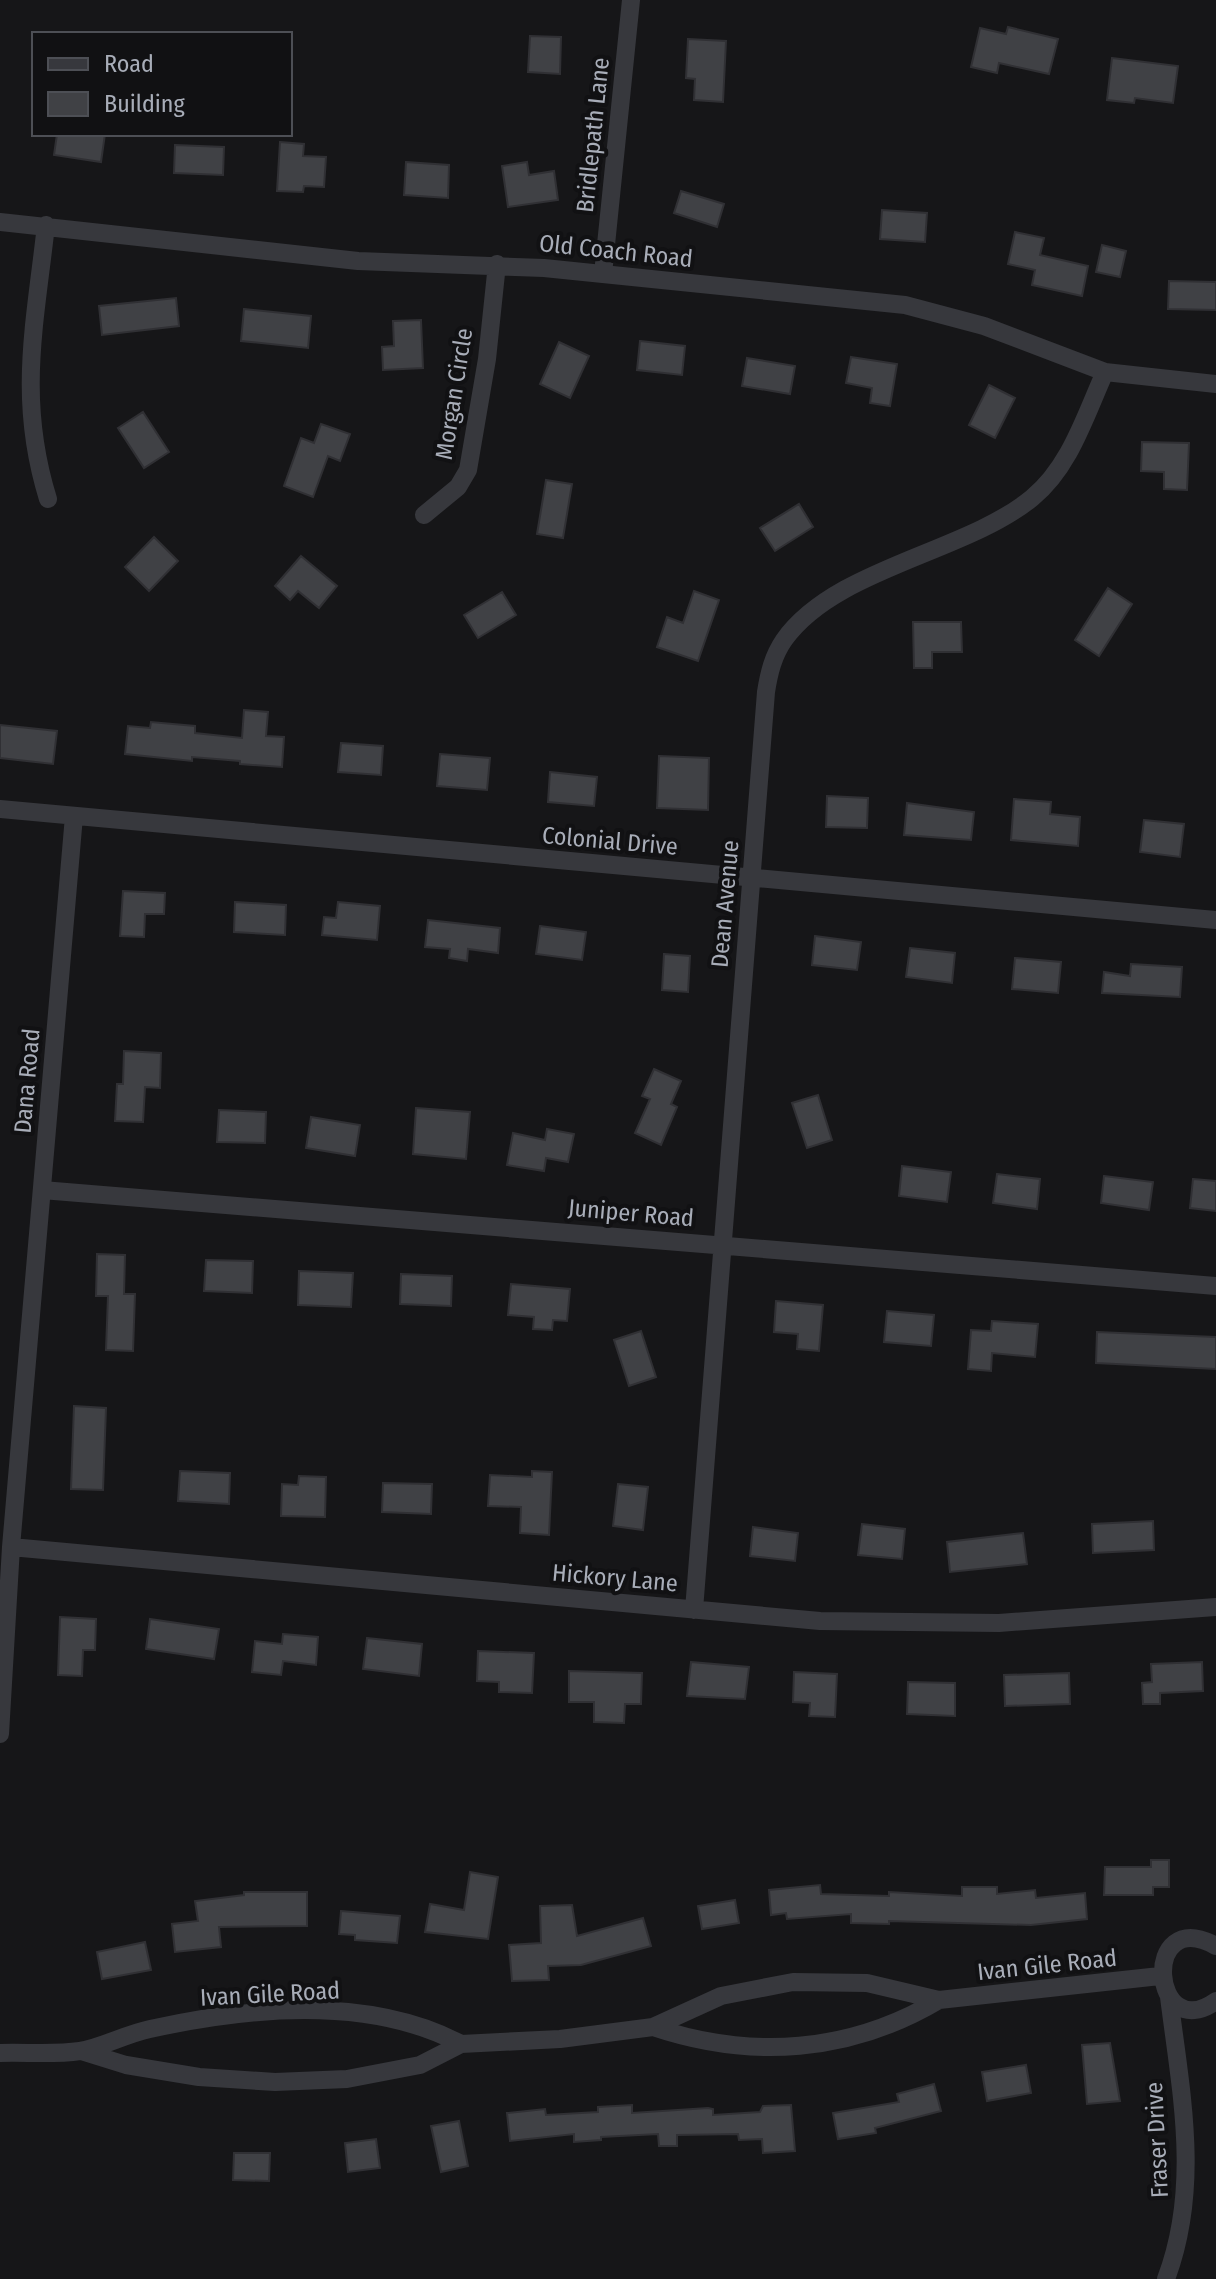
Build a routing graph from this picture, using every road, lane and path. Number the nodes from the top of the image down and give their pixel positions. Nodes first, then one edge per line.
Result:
1 (631, 0) edge
2 (0, 222) edge
3 (46, 225) junction
4 (497, 264) junction
5 (603, 274) junction
6 (1105, 372) junction
7 (1216, 384) edge
8 (48, 499) dead end
9 (424, 515) dead end
10 (0, 809) edge
11 (74, 816) junction
12 (751, 878) junction
13 (1216, 920) edge
14 (42, 1190) junction
15 (722, 1245) junction
16 (1216, 1286) edge
17 (11, 1547) junction
18 (1216, 1607) edge
19 (694, 1610) junction
20 (0, 1734) edge
21 (1216, 1946) edge
22 (1160, 1976) junction
23 (1169, 1997) junction
24 (939, 2000) junction
25 (1216, 2001) edge
26 (653, 2027) junction
27 (461, 2044) junction
28 (81, 2051) junction
29 (0, 2053) edge
30 (1166, 2279) edge

1 - 5 street, Bridlepath Lane
2 - 3 street, Old Coach Road
3 - 4 street, Old Coach Road
3 - 8 street
4 - 5 street, Old Coach Road
4 - 9 street, Morgan Circle
5 - 6 street, Old Coach Road
6 - 7 street, Old Coach Road
6 - 12 street, Dean Avenue
10 - 11 street, Colonial Drive
11 - 12 street, Colonial Drive
11 - 14 street, Dana Road
12 - 13 street, Colonial Drive
12 - 15 street, Dean Avenue
14 - 15 street, Juniper Road
14 - 17 street, Dana Road
15 - 16 street, Juniper Road
15 - 19 street, Dean Avenue
17 - 19 street, Hickory Lane
17 - 20 street, Dana Road
18 - 19 street, Hickory Lane
21 - 22 street
22 - 23 street, Fraser Drive
22 - 24 street, Ivan Gile Road
23 - 25 street
23 - 30 street, Fraser Drive
24 - 26 street, Ivan Gile Road
24 - 26 street, Ivan Gile Road
26 - 27 street, Ivan Gile Road
27 - 28 street, Ivan Gile Road
27 - 28 street, Ivan Gile Road
28 - 29 street, Ivan Gile Road

